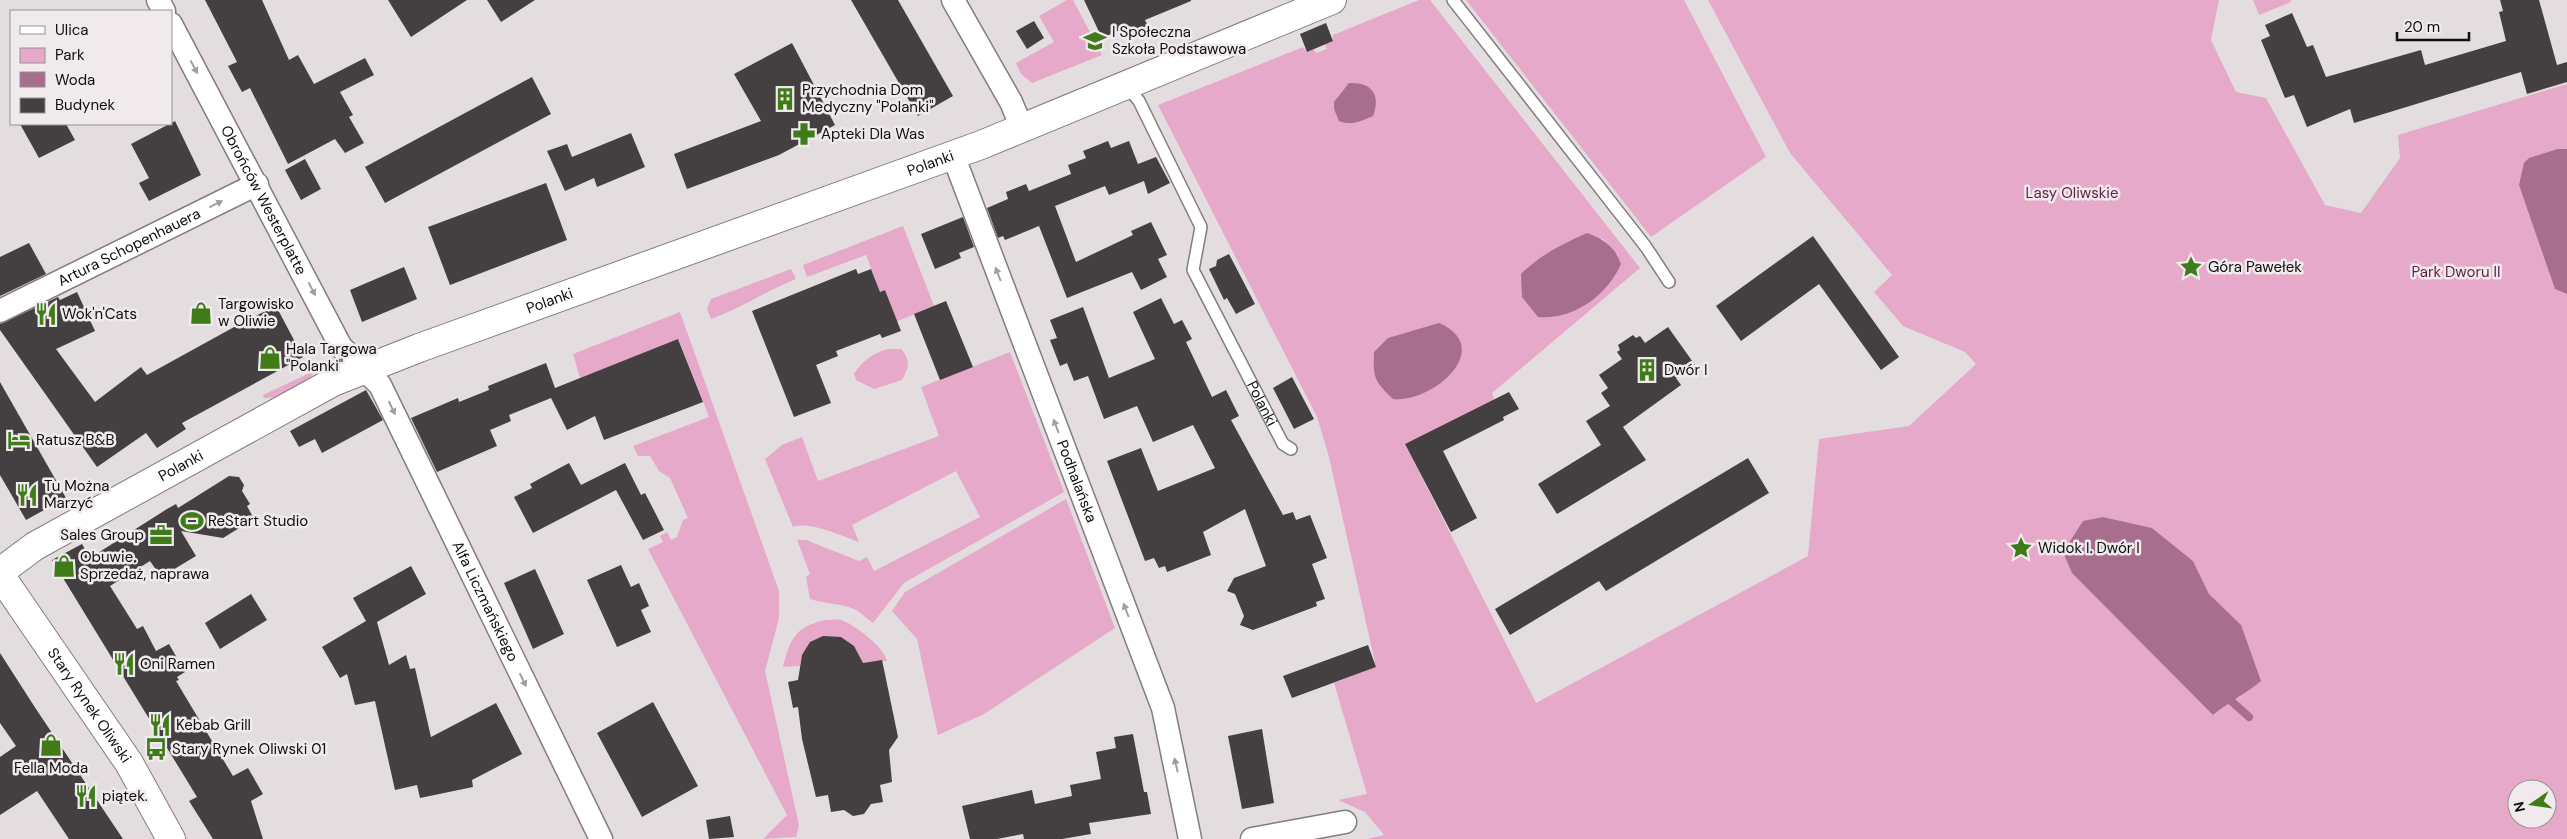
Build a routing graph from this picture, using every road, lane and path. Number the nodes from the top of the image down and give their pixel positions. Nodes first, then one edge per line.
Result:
1 (953, 0) edge
2 (1330, 0) edge
3 (1453, 0) edge
4 (172, 26) edge
5 (1126, 85) junction
6 (1022, 128) junction
7 (953, 155) junction
8 (257, 184) junction
9 (1669, 282) dead end
10 (0, 311) edge
11 (363, 369) junction
12 (1291, 449) dead end
13 (0, 574) edge
14 (1345, 822) dead end
15 (171, 839) edge
16 (601, 839) edge
17 (1190, 839) edge
18 (1252, 839) edge

1 - 6 street
2 - 5 street, Polanki
3 - 9 lane
4 -> 8 street, Obrońców Westerplatte
5 - 6 street, Polanki
5 - 12 lane, Polanki
6 - 7 street, Polanki
7 - 11 street, Polanki
17 -> 7 street, Podhalańska
10 -> 8 street, Artura Schopenhauera
8 -> 11 street, Obrońców Westerplatte
11 - 13 street, Polanki
11 -> 16 street, Alfa Liczmańskiego
13 - 15 street, Stary Rynek Oliwski
14 - 18 street

